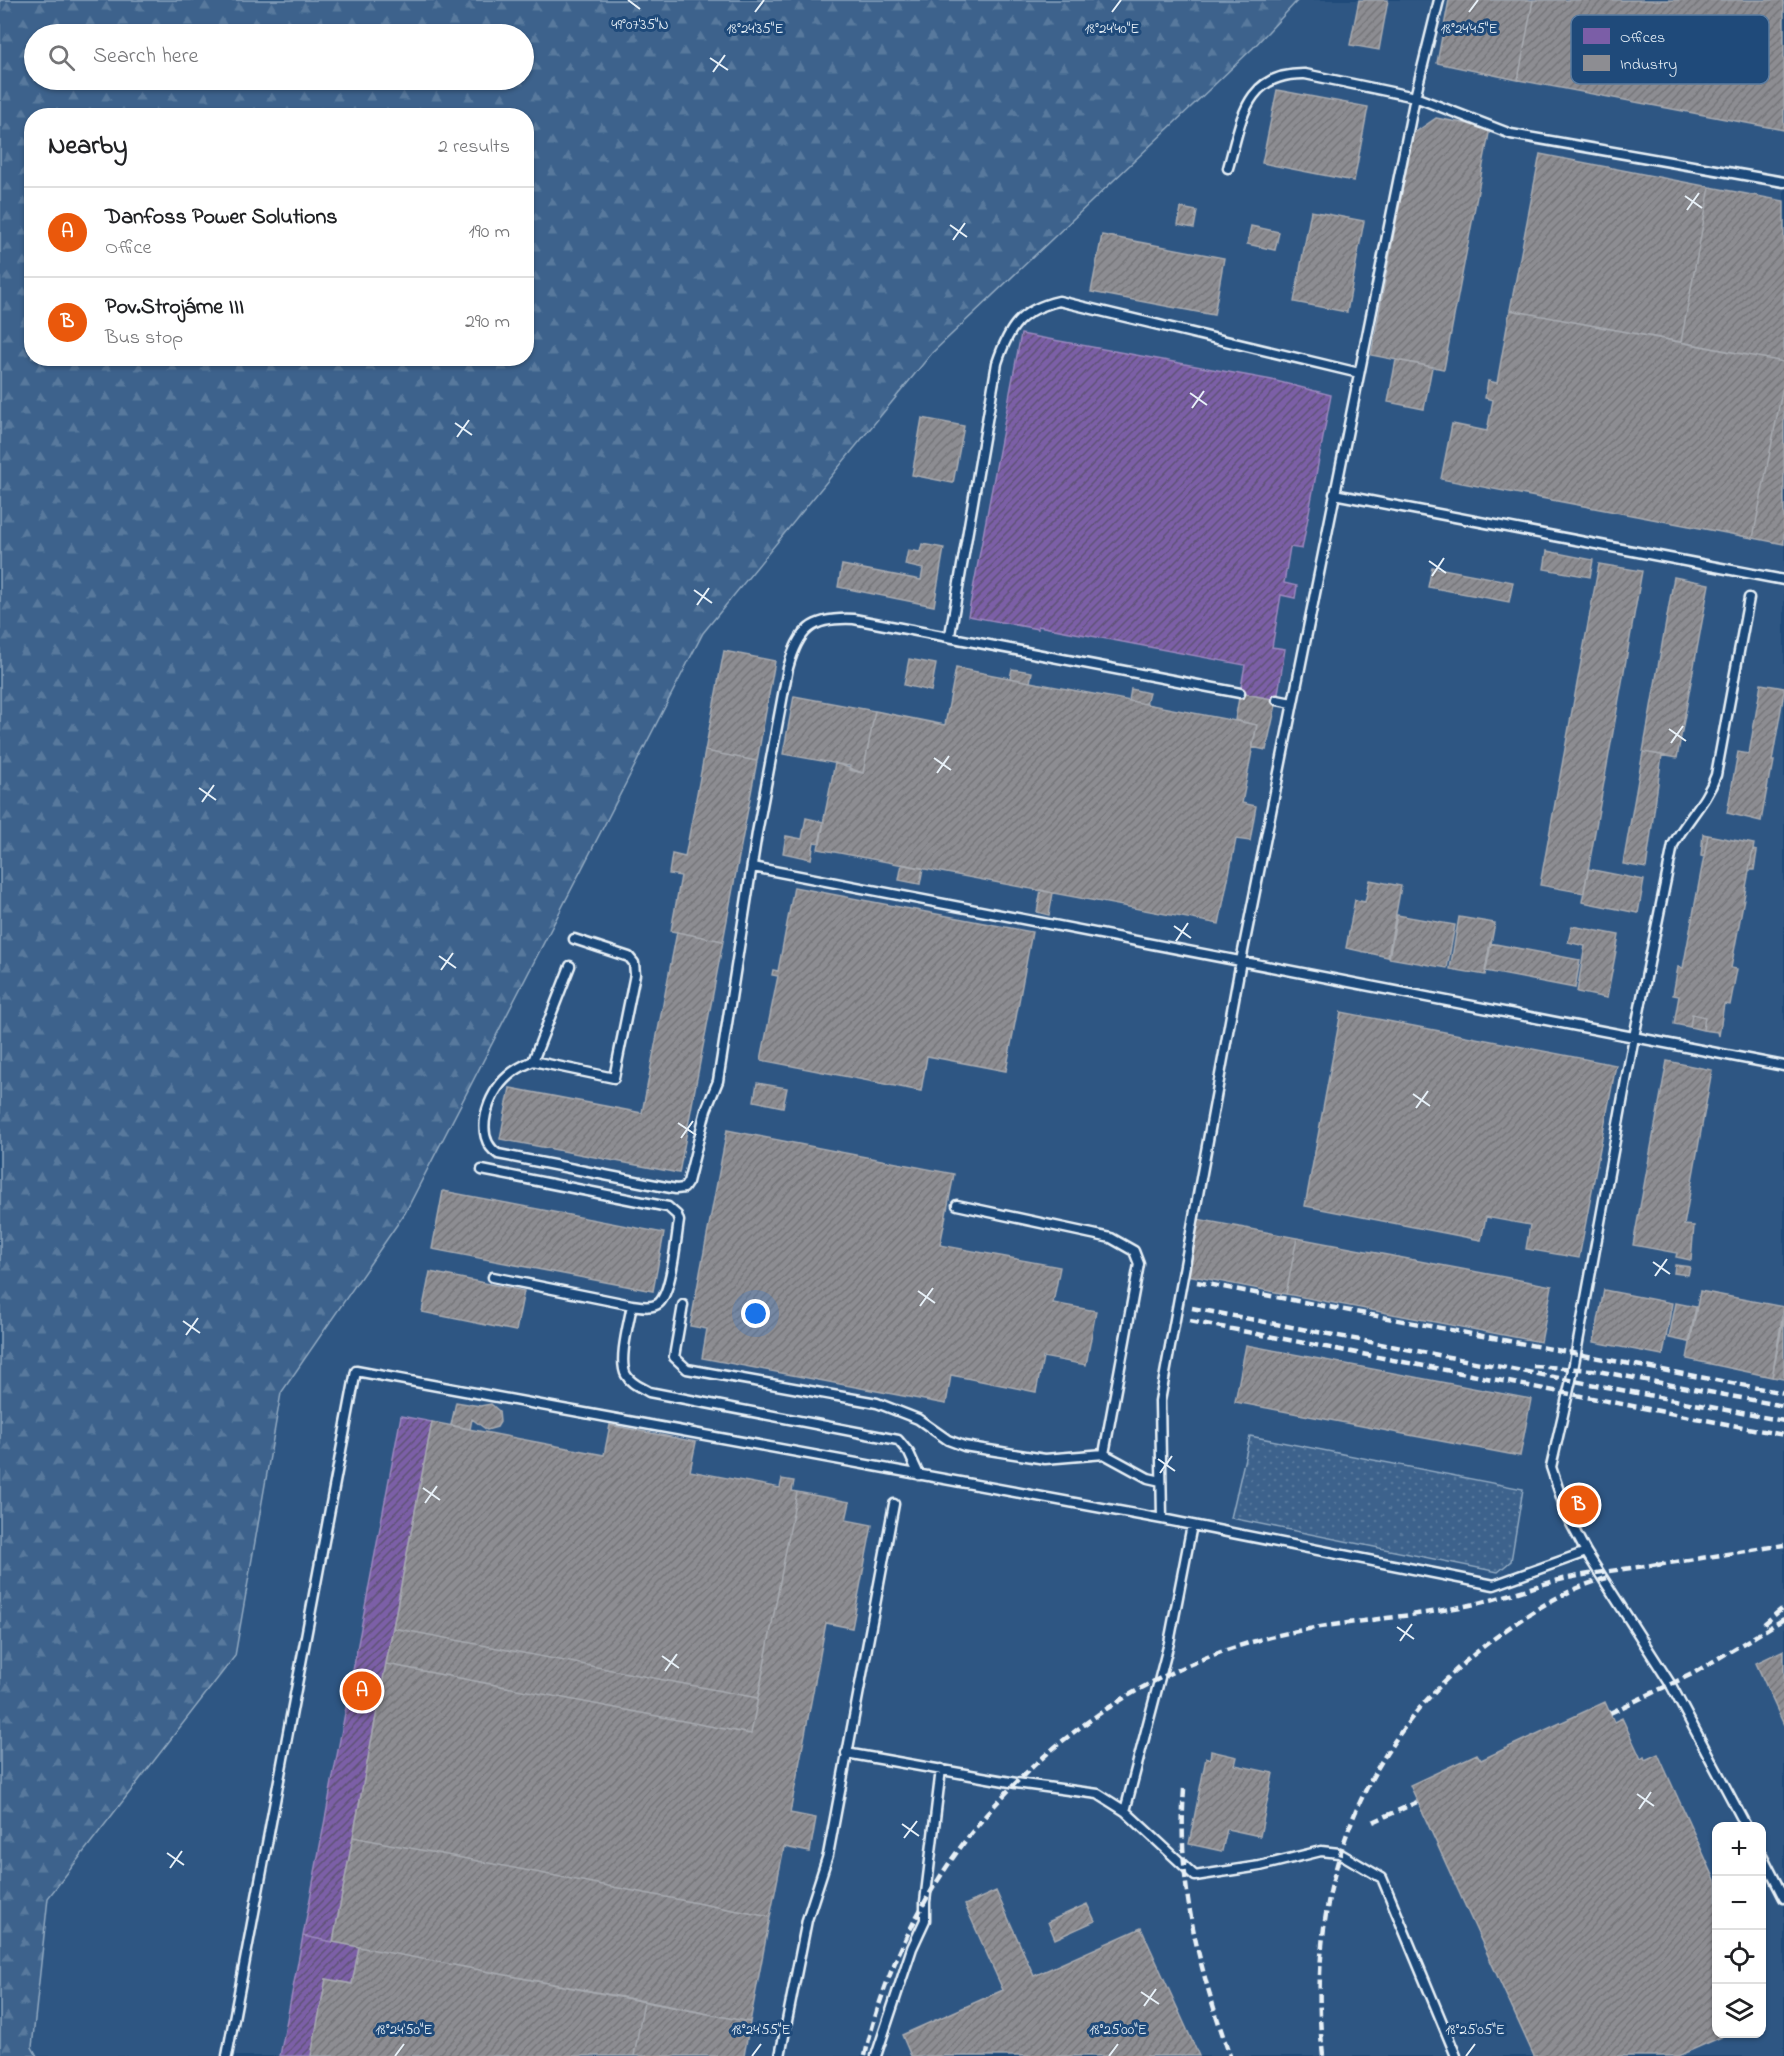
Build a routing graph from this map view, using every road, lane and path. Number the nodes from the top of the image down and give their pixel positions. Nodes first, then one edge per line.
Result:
1 (1439, 0) edge
2 (1415, 97) junction
3 (1228, 168) dead end
4 (1784, 182) edge
5 (1359, 373) junction
6 (1334, 494) junction
7 (1784, 580) edge
8 (1749, 598) dead end
9 (950, 635) junction
10 (1240, 693) dead end
11 (1276, 700) dead end
12 (1292, 703) junction
13 (753, 867) junction
14 (574, 939) dead end
15 (1241, 961) junction
16 (570, 966) dead end
17 (1634, 1038) junction
18 (533, 1061) junction
19 (1784, 1066) edge
20 (482, 1170) dead end
21 (957, 1205) dead end
22 (494, 1277) dead end
23 (632, 1305) junction
24 (683, 1305) dead end
25 (1104, 1454) junction
26 (919, 1474) junction
27 (1161, 1481) junction
28 (894, 1504) dead end
29 (1162, 1520) junction
30 (1192, 1525) junction
31 (1586, 1552) junction
32 (846, 1753) junction
33 (941, 1768) junction
34 (1125, 1811) junction
35 (1743, 1822) edge
36 (1766, 1864) edge
37 (1784, 1898) edge
38 (227, 2056) edge
39 (780, 2056) edge
40 (876, 2056) edge
41 (1456, 2056) edge

1 - 2 lane
2 - 3 lane
2 - 4 lane
2 - 5 lane
5 - 6 lane
5 - 9 lane
6 - 7 lane
6 - 12 lane
8 - 17 lane
9 - 10 lane
9 - 13 lane
11 - 12 lane
12 - 15 lane
13 - 15 lane
13 - 18 lane
14 - 18 lane
15 - 17 lane
15 - 27 lane
16 - 18 lane
17 - 19 lane
17 - 31 lane
20 - 23 lane
21 - 25 lane
22 - 23 lane
23 - 26 lane
24 - 25 lane
25 - 27 lane
26 - 29 lane
26 - 38 lane
27 - 29 lane
28 - 32 lane
29 - 30 lane
30 - 31 lane
30 - 34 lane
31 - 35 lane
32 - 33 lane
32 - 39 lane
33 - 34 lane
33 - 40 lane
34 - 41 lane
36 - 37 lane

